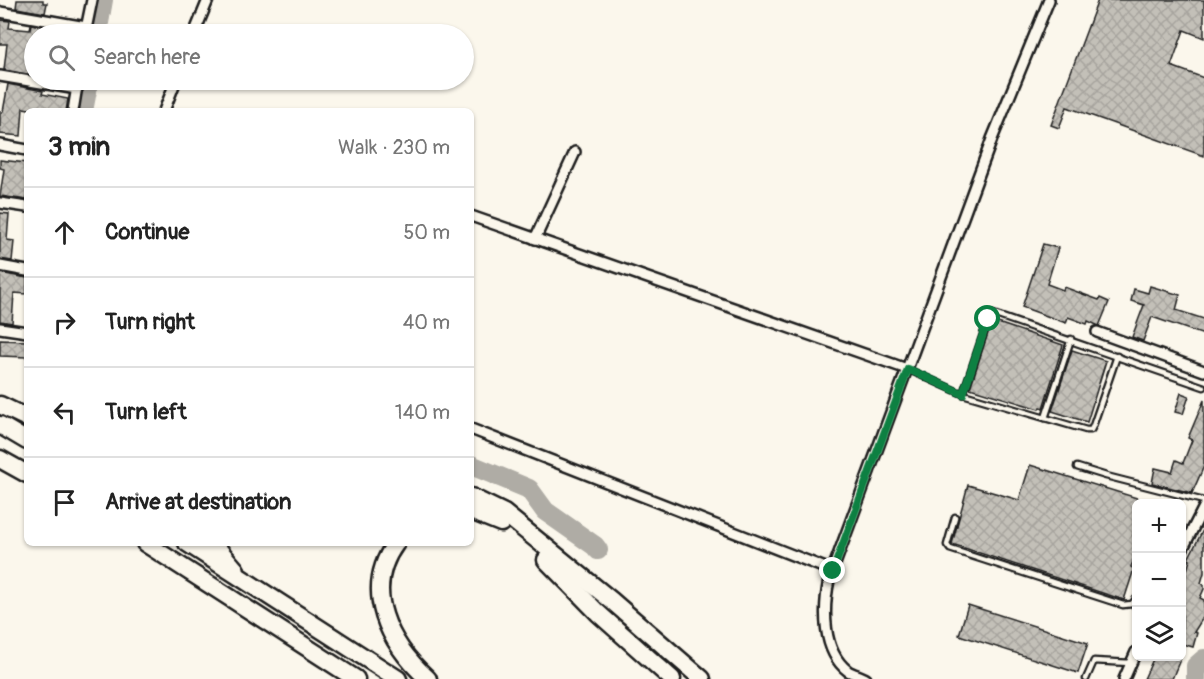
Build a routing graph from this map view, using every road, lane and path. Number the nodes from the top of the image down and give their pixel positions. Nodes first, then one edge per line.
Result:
1 (92, 0) edge
2 (208, 0) edge
3 (1049, 0) edge
4 (0, 12) edge
5 (54, 24) edge
6 (87, 24) edge
7 (198, 24) edge
8 (0, 76) edge
9 (24, 78) edge
10 (77, 90) edge
11 (173, 90) edge
12 (74, 108) edge
13 (167, 108) edge
14 (0, 145) edge
15 (24, 149) edge
16 (575, 152) dead end
17 (0, 202) edge
18 (24, 206) edge
19 (474, 217) edge
20 (535, 239) junction
21 (0, 266) edge
22 (24, 270) edge
23 (0, 328) edge
24 (24, 332) edge
25 (1097, 332) dead end
26 (1071, 339) junction
27 (1117, 356) junction
28 (908, 369) junction
29 (1204, 371) edge
30 (1204, 387) edge
31 (963, 394) junction
32 (0, 405) edge
33 (24, 417) edge
34 (1045, 418) junction
35 (0, 425) edge
36 (474, 430) edge
37 (24, 439) edge
38 (0, 459) edge
39 (1077, 467) dead end
40 (24, 472) edge
41 (474, 498) edge
42 (1204, 501) edge
43 (1204, 507) edge
44 (474, 512) edge
45 (955, 517) dead end
46 (1186, 538) edge
47 (151, 546) edge
48 (192, 546) edge
49 (215, 546) edge
50 (394, 546) edge
51 (833, 571) junction
52 (244, 581) junction
53 (1132, 604) edge
54 (1131, 663) joint
55 (356, 679) edge
56 (398, 679) edge
57 (428, 679) edge
58 (672, 679) edge
59 (702, 679) edge
60 (866, 679) edge
61 (1086, 679) edge
62 (1124, 679) edge

1 - 6 street
2 - 7 street
3 - 28 street
4 - 5 street
8 - 9 street
10 - 12 street
11 - 13 street
14 - 15 street
16 - 20 street
17 - 18 street
19 - 20 street
20 - 28 street
21 - 22 street
23 - 24 street
25 - 29 street
26 - 27 lane
26 - 31 lane
26 - 34 lane
27 - 30 lane
27 - 34 lane
28 - 31 lane
28 - 51 street
31 - 34 lane
32 - 33 highway
35 - 37 highway
36 - 51 street
38 - 40 highway
39 - 42 lane
41 - 59 highway
43 - 46 street
44 - 58 highway
45 - 53 lane
47 - 55 highway
48 - 52 highway
49 - 52 highway
50 - 57 highway
51 - 60 street
52 - 56 highway
54 - 61 lane
54 - 62 street

